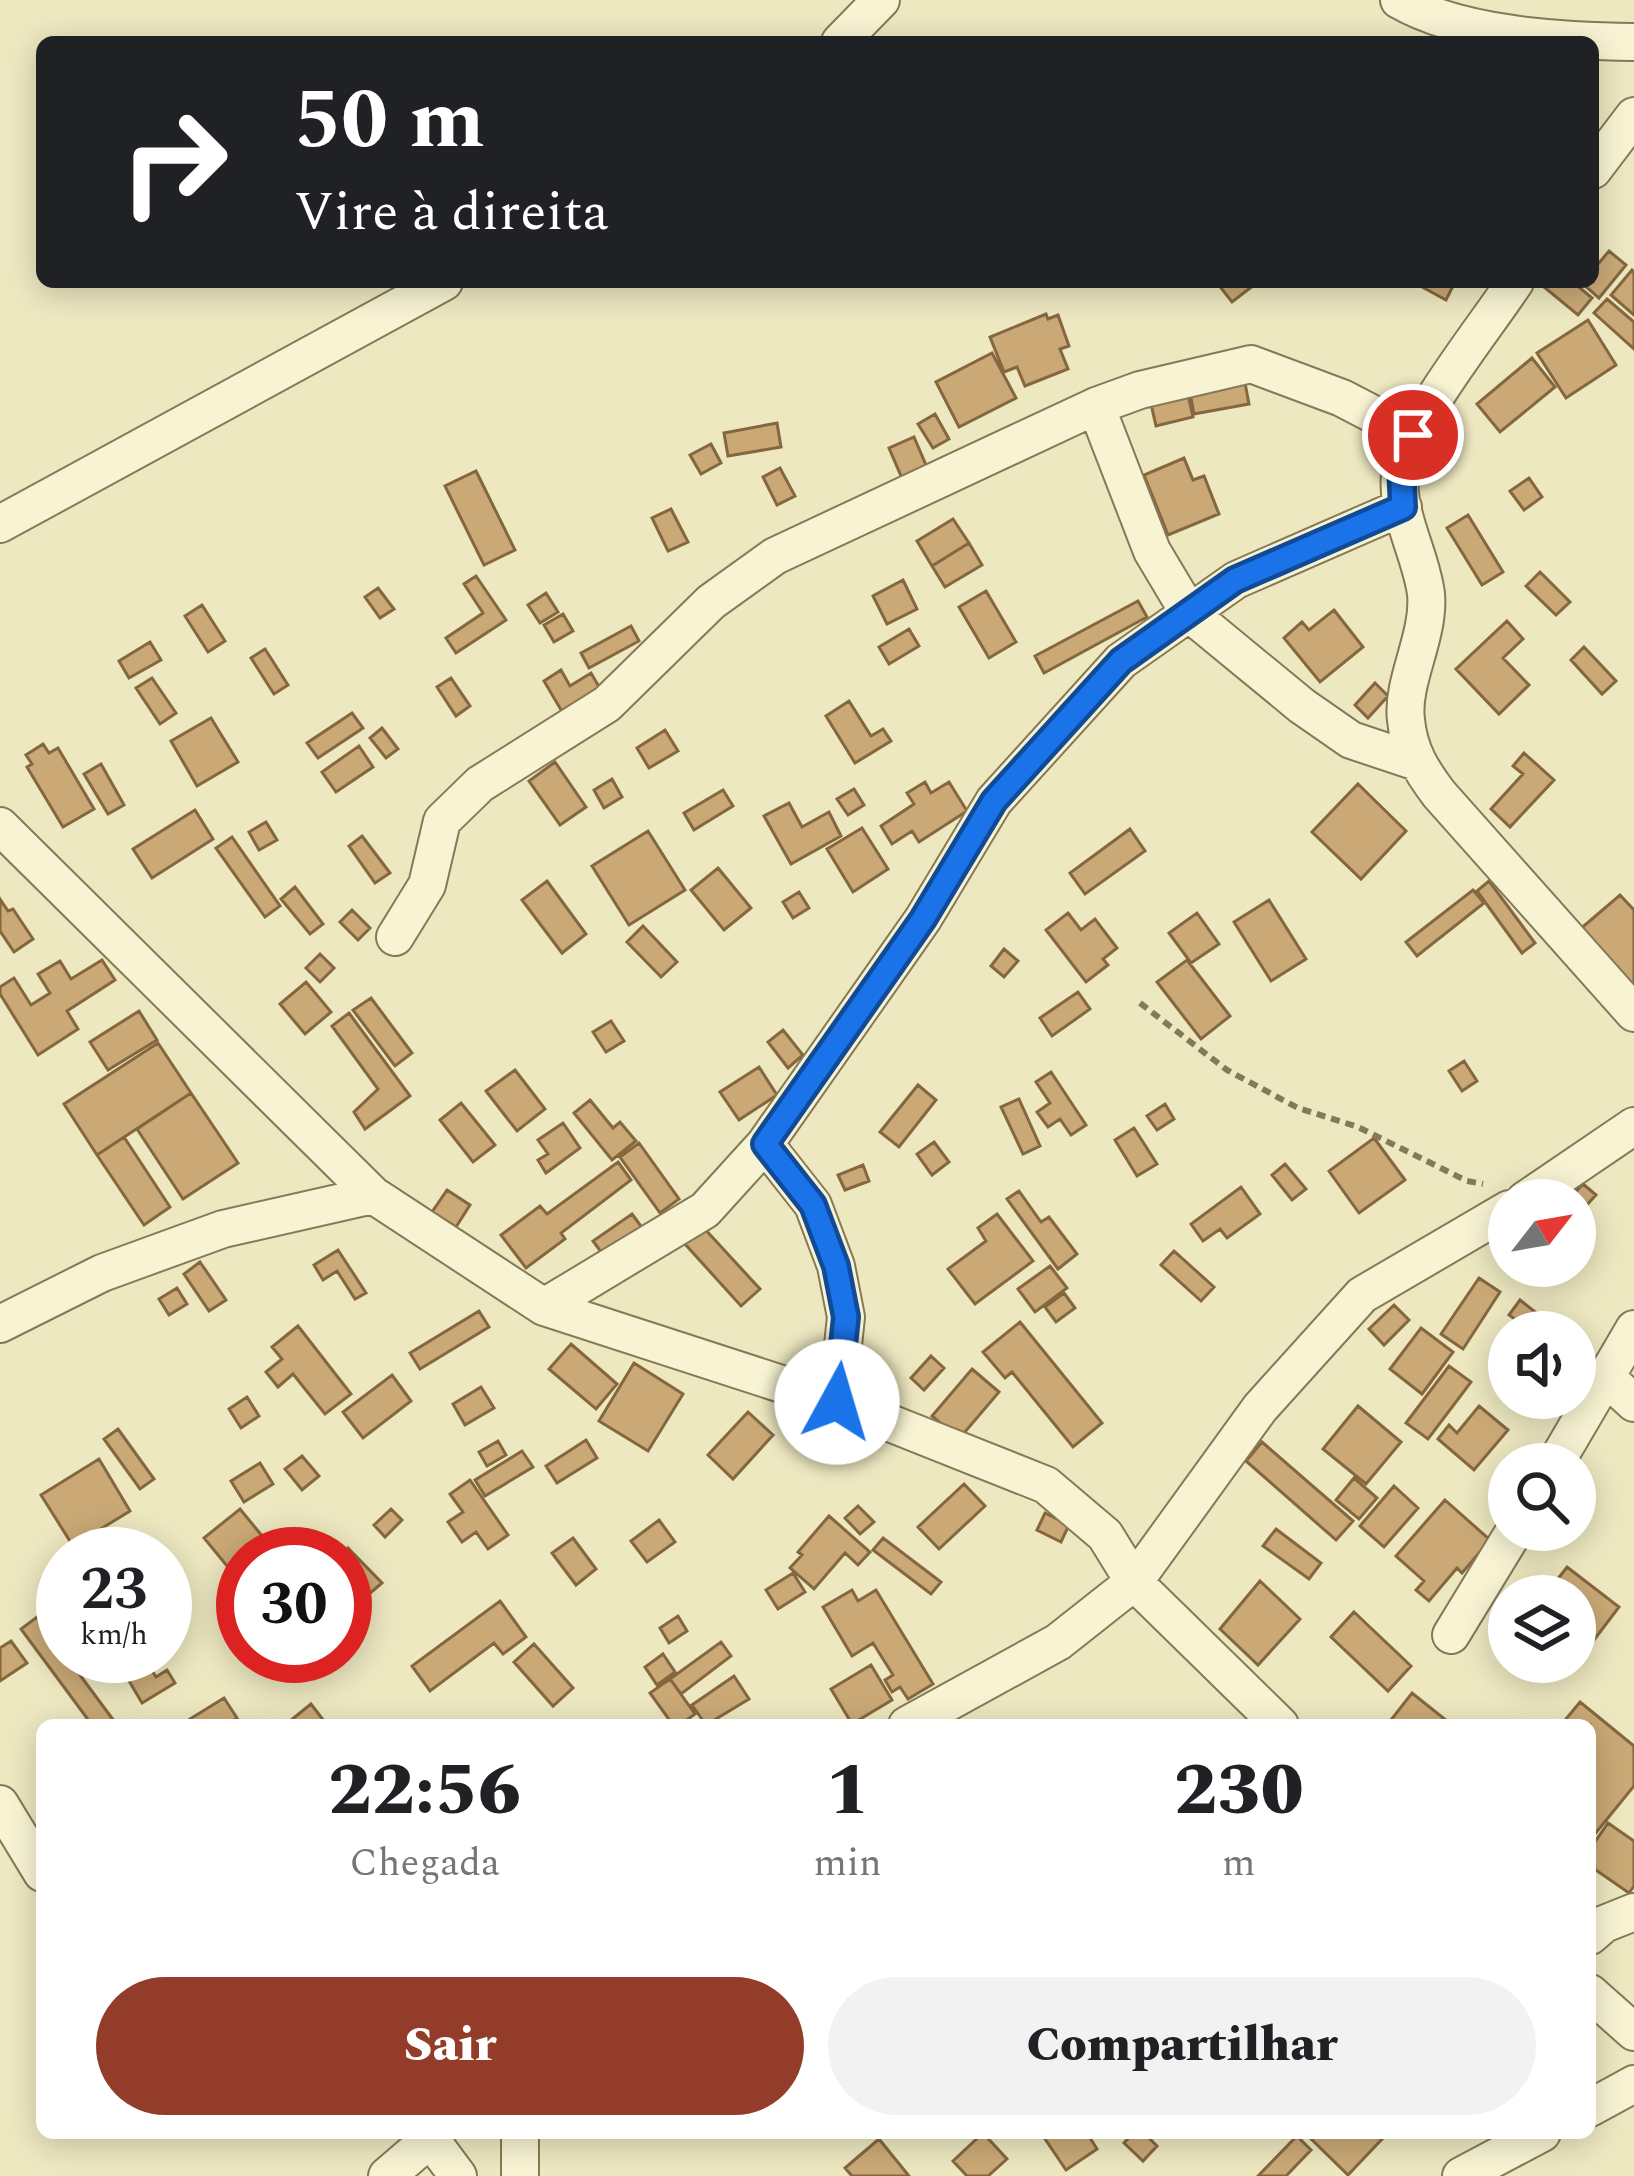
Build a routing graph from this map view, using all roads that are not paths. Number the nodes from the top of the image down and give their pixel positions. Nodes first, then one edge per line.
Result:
1 (881, 0) edge
2 (1399, 0) edge
3 (846, 36) edge
4 (1532, 36) edge
5 (1599, 42) edge
6 (1634, 42) edge
7 (1634, 116) edge
8 (1599, 162) edge
9 (433, 288) edge
10 (1511, 288) edge
11 (1096, 406) junction
12 (1413, 435) junction
13 (1403, 507) junction
14 (0, 524) edge
15 (1189, 613) junction
16 (1414, 761) junction
17 (0, 826) edge
18 (394, 937) dead end
19 (1634, 1013) edge
20 (1634, 1126) edge
21 (765, 1144) junction
22 (1556, 1179) edge
23 (373, 1195) junction
24 (1488, 1222) edge
25 (544, 1307) junction
26 (0, 1324) edge
27 (1634, 1329) edge
28 (1621, 1390) edge
29 (837, 1402) junction
30 (1574, 1443) edge
31 (1502, 1551) edge
32 (1134, 1582) junction
33 (1451, 1635) dead end
34 (919, 1719) edge
35 (1274, 1719) edge
36 (0, 1804) edge
37 (36, 1863) edge
38 (1634, 1912) edge
39 (1596, 1931) edge
40 (1596, 1998) edge
41 (1634, 2032) edge
42 (1634, 2084) edge
43 (1596, 2105) edge
44 (428, 2139) edge
45 (435, 2139) edge
46 (520, 2139) edge
47 (1531, 2139) edge
48 (387, 2176) edge
49 (458, 2176) edge
50 (520, 2176) edge
51 (1461, 2176) edge

1 - 3 street
2 - 4 street
5 - 6 street
7 - 8 street
9 - 14 street
10 - 12 street
11 - 12 street
11 - 15 street
11 - 18 street
12 - 13 street
13 - 15 street
13 - 16 street
15 - 16 street
15 - 21 street
16 - 19 street
17 - 23 street
20 - 22 street
21 - 25 street
21 - 29 street
23 - 25 street
23 - 26 street
24 - 32 street
25 - 29 street
27 - 28 street
28 - 30 street
29 - 32 street
31 - 33 street
32 - 34 street
32 - 35 street
36 - 37 street
38 - 39 street
40 - 41 street
42 - 43 street
44 - 48 street
45 - 49 street
46 - 50 street
47 - 51 street

